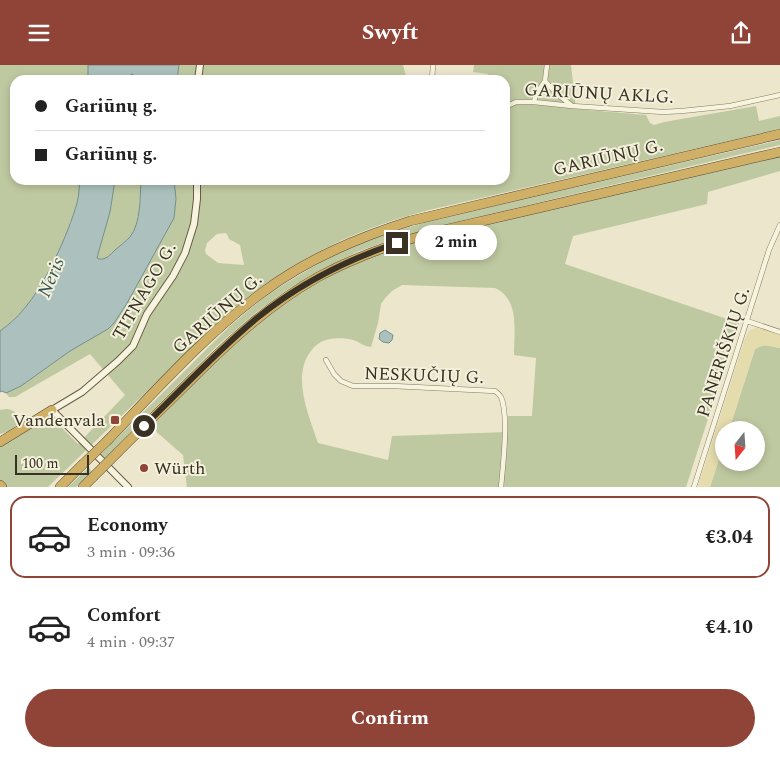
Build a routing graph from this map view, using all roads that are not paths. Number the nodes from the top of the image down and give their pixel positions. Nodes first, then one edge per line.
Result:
1 (547, 65) edge
2 (545, 81) junction
3 (780, 95) edge
4 (534, 101) junction
5 (510, 105) edge
6 (572, 106) junction
7 (780, 134) edge
8 (780, 152) edge
9 (198, 185) edge
10 (780, 225) edge
11 (747, 321) junction
12 (780, 332) edge
13 (326, 360) dead end
14 (52, 411) junction
15 (0, 442) edge
16 (60, 487) edge
17 (84, 487) edge
18 (128, 487) edge
19 (501, 487) edge
20 (694, 487) edge

1 - 2 street
2 - 4 street
2 - 6 street
3 - 6 street, GARIŪNŲ AKLG.
4 - 5 street, GARIŪNŲ AKLG.
4 - 6 street, GARIŪNŲ AKLG.
7 - 16 highway, GARIŪNŲ G., bridge
8 - 17 highway, GARIŪNŲ G., bridge
9 - 14 street, TITNAGO G.
10 - 11 street, PANERIŠKIŲ G.
11 - 12 street
11 - 20 street, PANERIŠKIŲ G.
13 - 19 street, NESKUČIŲ G.
14 - 15 highway
14 - 18 street

